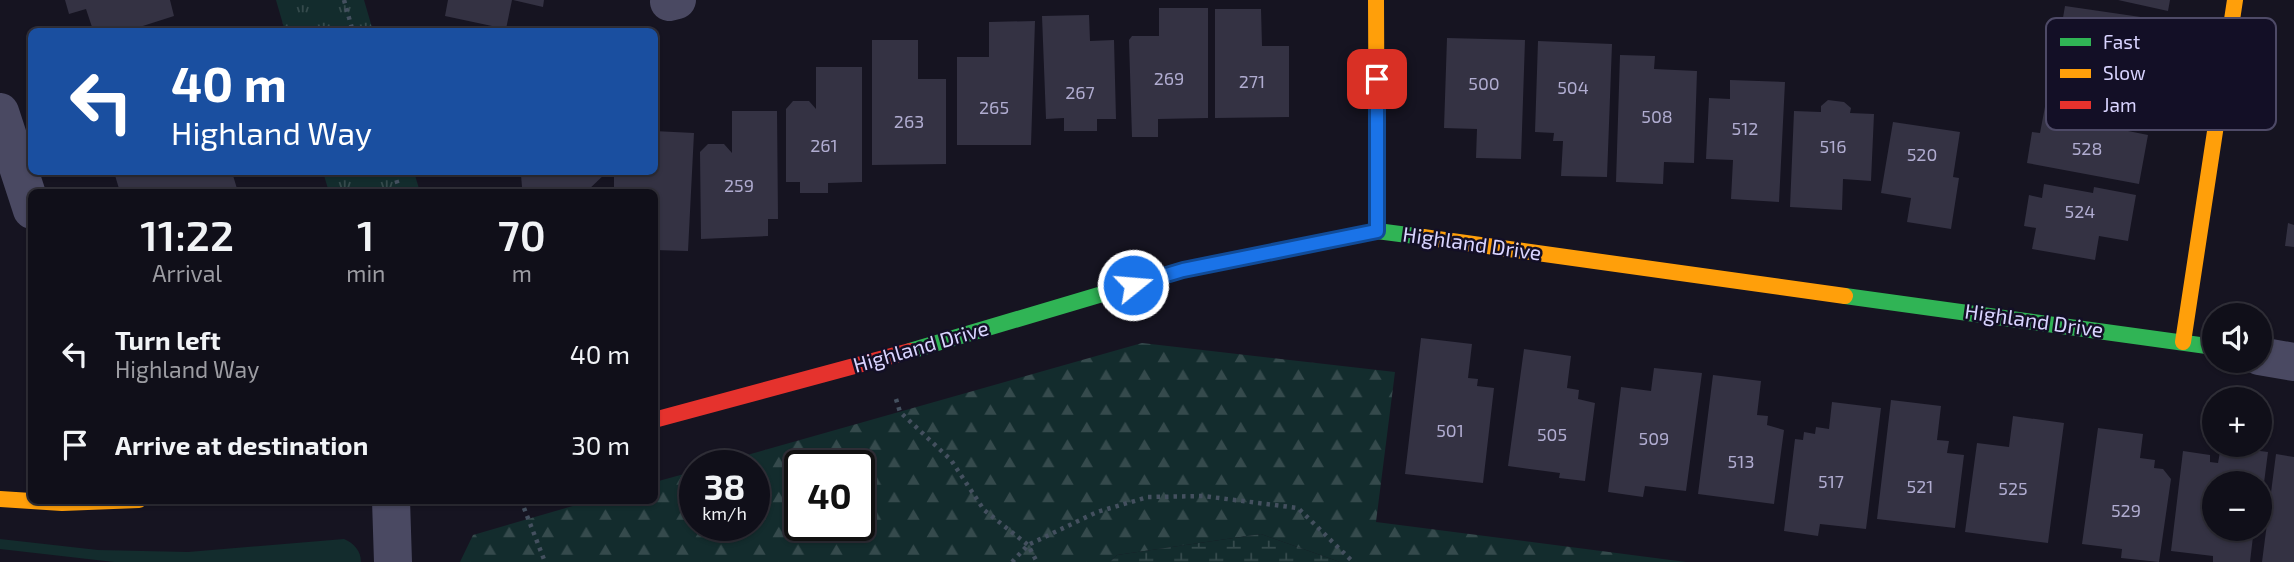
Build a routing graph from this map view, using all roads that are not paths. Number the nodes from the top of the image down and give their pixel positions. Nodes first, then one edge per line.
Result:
1 (1376, 0) edge
2 (2235, 0) edge
3 (2232, 18) edge
4 (0, 112) edge
5 (2215, 130) edge
6 (28, 198) edge
7 (1377, 231) junction
8 (2183, 342) junction
9 (2202, 345) edge
10 (2272, 358) edge
11 (2294, 362) edge
12 (658, 419) edge
13 (0, 499) edge
14 (28, 500) edge
15 (391, 504) edge
16 (393, 562) edge

1 - 7 street
2 - 3 street
4 - 6 street
5 - 8 street
7 - 8 street, Highland Drive
7 - 12 street, Highland Drive
8 - 9 street, Highland Drive
10 - 11 street
13 - 14 street
15 - 16 street

